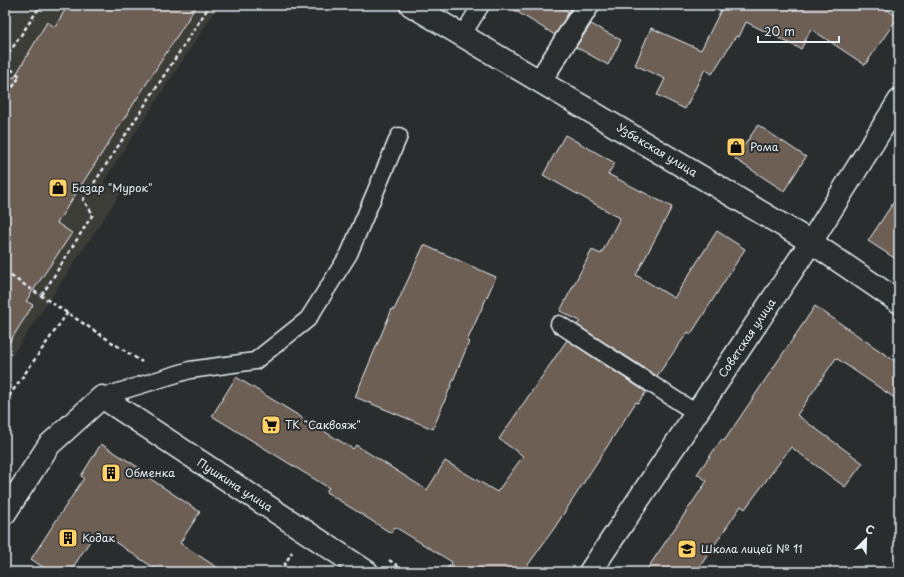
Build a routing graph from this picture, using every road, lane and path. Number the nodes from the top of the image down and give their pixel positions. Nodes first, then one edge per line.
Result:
1 (41, 5) edge
2 (210, 5) edge
3 (411, 5) edge
4 (481, 5) edge
5 (588, 5) edge
6 (463, 34) junction
7 (5, 59) edge
8 (5, 65) edge
9 (540, 81) junction
10 (5, 99) edge
11 (899, 101) edge
12 (399, 136) dead end
13 (811, 242) junction
14 (5, 272) edge
15 (42, 296) junction
16 (899, 302) edge
17 (68, 312) junction
18 (559, 324) dead end
19 (153, 381) junction
20 (102, 397) junction
21 (5, 402) edge
22 (696, 413) junction
23 (5, 513) edge
24 (294, 548) dead end
25 (280, 572) edge
26 (367, 572) edge
27 (590, 572) edge

1 - 7 path
2 - 15 path
3 - 6 street, Узбекская улица
4 - 6 lane
5 - 9 street
6 - 9 street, Узбекская улица
8 - 10 path
9 - 13 street, Узбекская улица
11 - 13 street, Советская улица
12 - 19 lane
13 - 16 street, Узбекская улица
13 - 22 street, Советская улица
14 - 15 path
15 - 17 path
17 - 19 path
17 - 21 path
18 - 22 lane
19 - 20 lane
20 - 23 street
20 - 26 street, Пушкина улица
22 - 27 street, Советская улица
24 - 25 path

